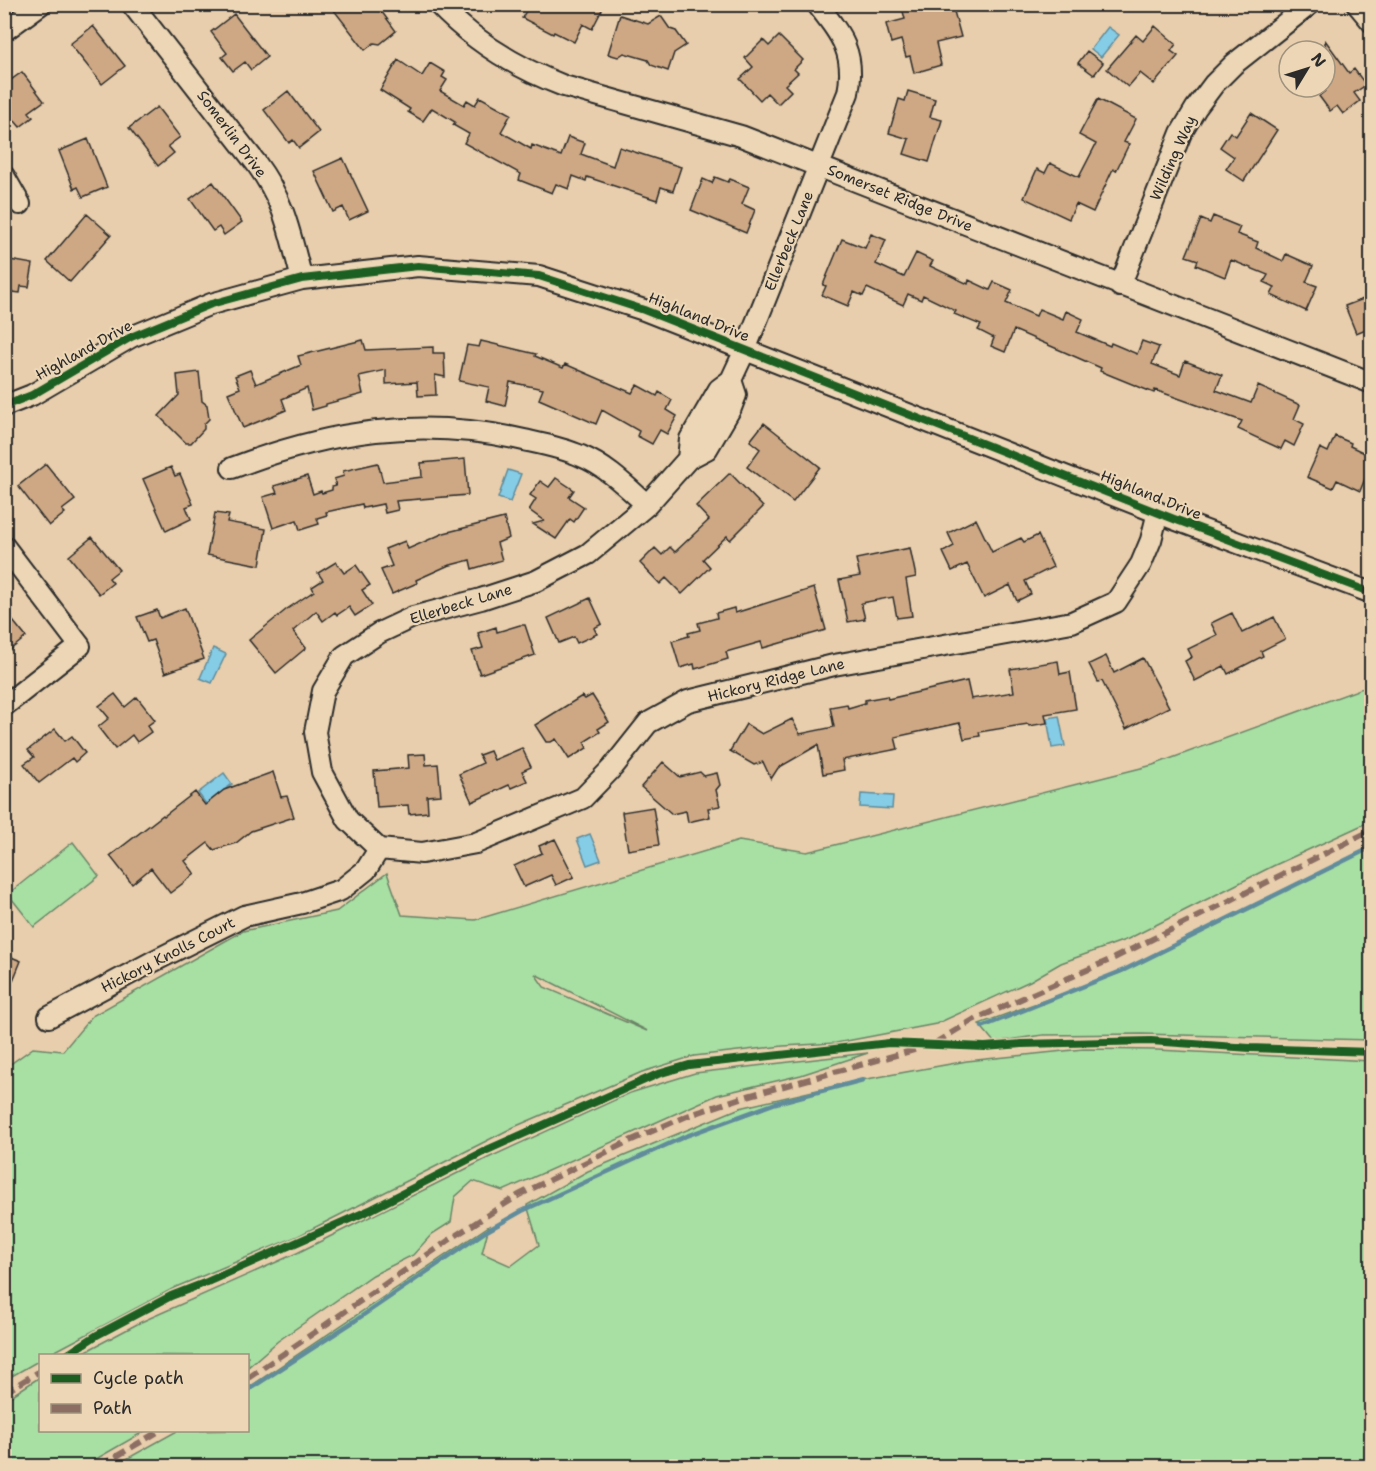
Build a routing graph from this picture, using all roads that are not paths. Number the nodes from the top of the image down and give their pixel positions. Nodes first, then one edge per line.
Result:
1 (41, 4) edge
2 (132, 4) edge
3 (438, 4) edge
4 (817, 4) edge
5 (1310, 4) edge
6 (1356, 4) edge
7 (1371, 22) edge
8 (4, 31) edge
9 (819, 166) junction
10 (4, 176) edge
11 (20, 204) dead end
12 (302, 279) junction
13 (1120, 286) junction
14 (745, 350) junction
15 (1371, 383) edge
16 (4, 406) edge
17 (232, 468) dead end
18 (647, 505) junction
19 (1158, 512) junction
20 (4, 546) edge
21 (1371, 593) edge
22 (4, 706) edge
23 (379, 849) junction
24 (49, 1017) dead end

1 - 8 street
2 - 12 street, Somerlin Drive
3 - 9 street, Somerset Ridge Drive
4 - 9 street, Ellerbeck Lane
5 - 13 street, Wilding Way
6 - 7 street
9 - 13 street, Somerset Ridge Drive
9 - 14 street, Ellerbeck Lane
10 - 11 street
12 - 14 street, Highland Drive
12 - 16 street, Highland Drive
13 - 15 street, Somerset Ridge Drive
14 - 18 street, Ellerbeck Lane
14 - 19 street, Highland Drive
17 - 18 street
18 - 23 street, Ellerbeck Lane
19 - 21 street, Highland Drive
19 - 23 street, Hickory Ridge Lane
20 - 22 street
23 - 24 street, Hickory Knolls Court

